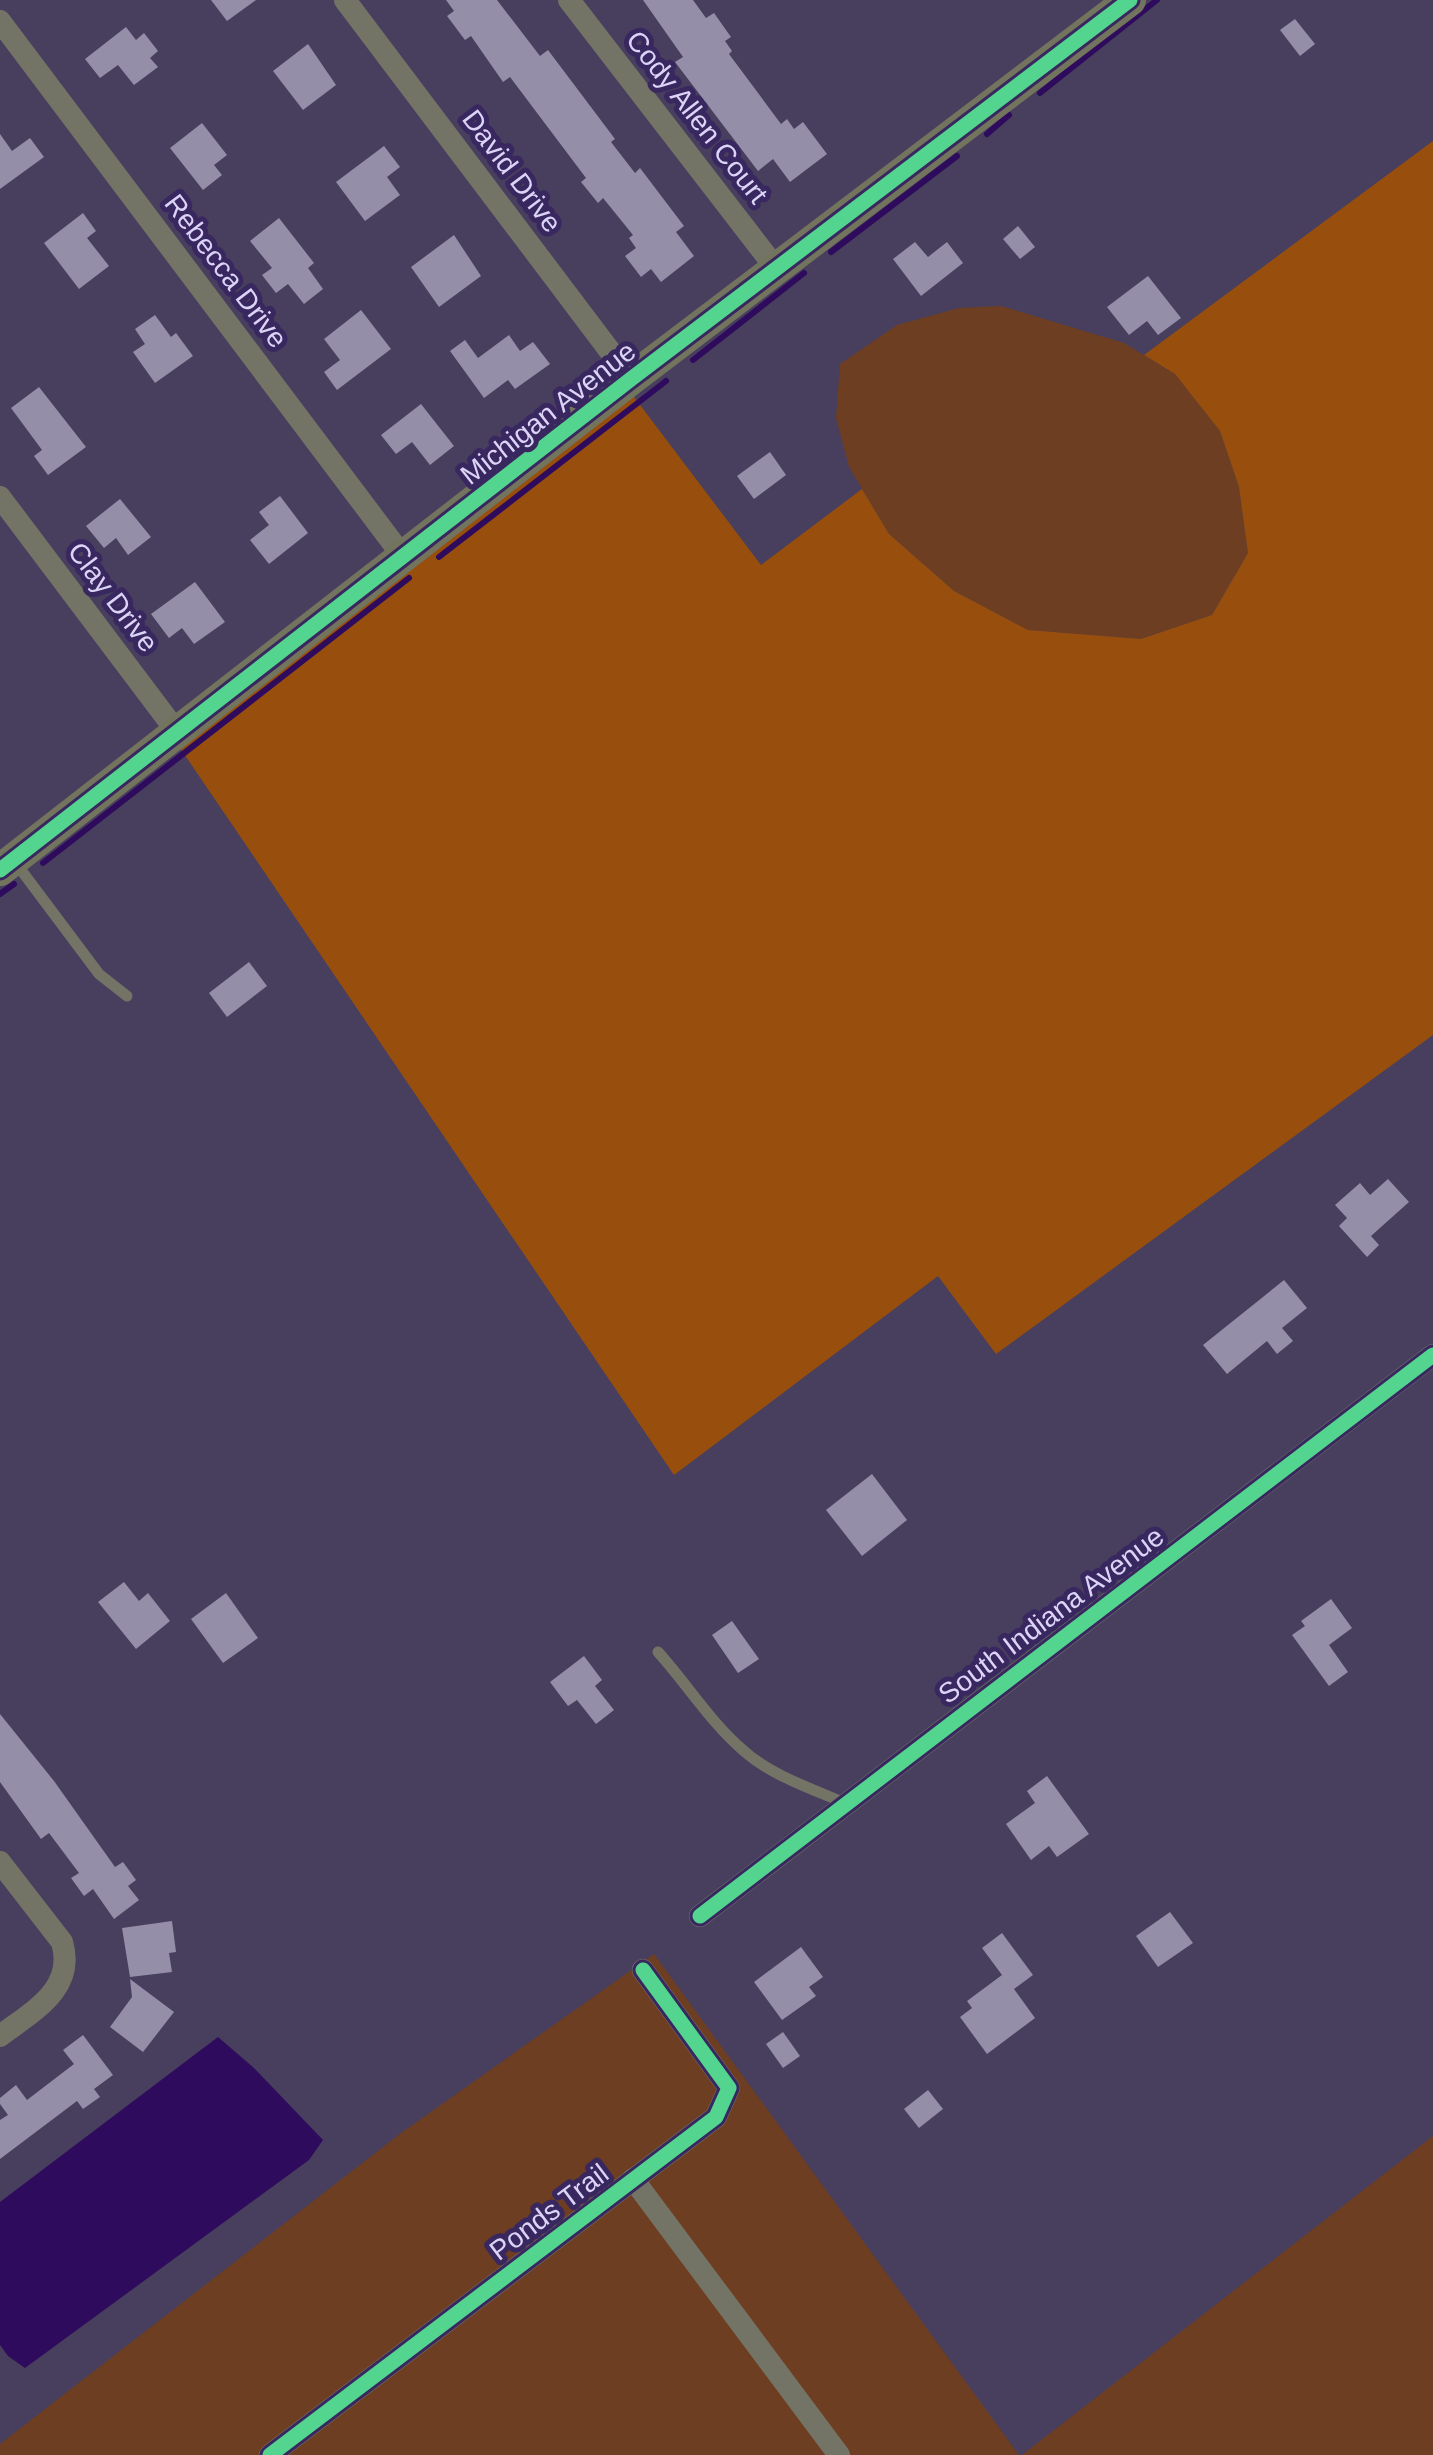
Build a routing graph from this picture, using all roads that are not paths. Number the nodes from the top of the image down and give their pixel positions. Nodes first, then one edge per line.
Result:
1 (345, 0) edge
2 (569, 0) edge
3 (1130, 0) edge
4 (0, 21) edge
5 (778, 271) junction
6 (631, 379) junction
7 (0, 497) edge
8 (404, 558) junction
9 (177, 732) junction
10 (6, 865) edge
11 (127, 996) dead end
12 (1433, 1354) edge
13 (658, 1652) dead end
14 (847, 1804) junction
15 (0, 1862) edge
16 (700, 1916) dead end
17 (643, 1970) dead end
18 (0, 2036) edge
19 (634, 2179) junction
20 (270, 2455) edge
21 (839, 2455) edge

1 - 6 street, David Drive
2 - 5 street, Cody Allen Court
3 - 5 street, Michigan Avenue
4 - 8 street, Rebecca Drive
5 - 6 street, Michigan Avenue
6 - 8 street, Michigan Avenue
7 - 9 street, Clay Drive
8 - 9 street, Michigan Avenue
9 - 10 street, Michigan Avenue
10 - 11 lane
12 - 14 street, South Indiana Avenue
13 - 14 lane
14 - 16 street, South Indiana Avenue
15 - 18 street
17 - 19 street, Ponds Trail
19 - 20 street, Ponds Trail
19 - 21 street, Ponds Trail

